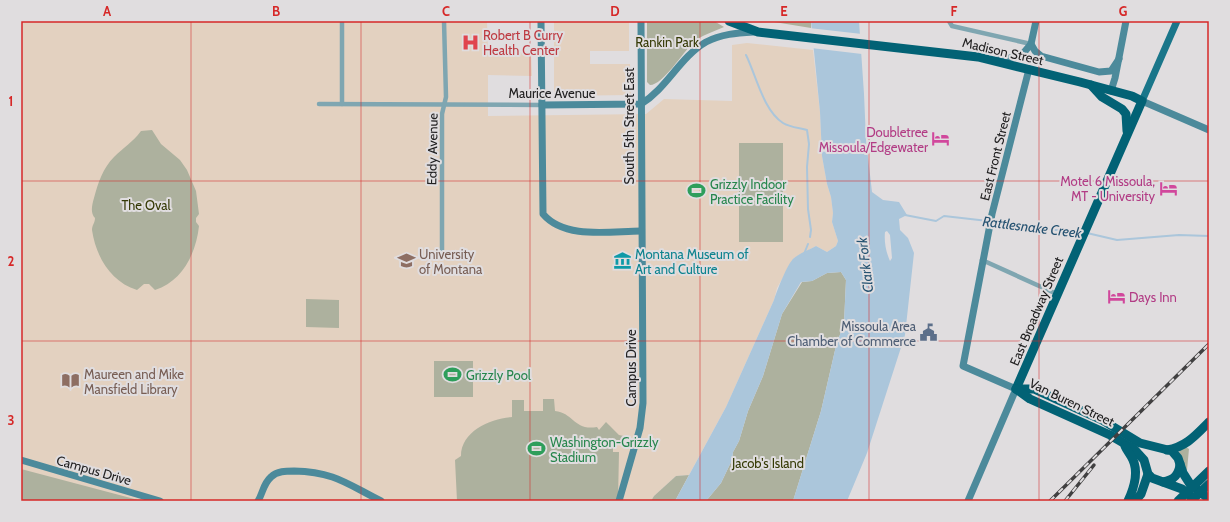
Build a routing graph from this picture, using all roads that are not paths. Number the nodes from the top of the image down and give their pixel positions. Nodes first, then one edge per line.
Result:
1 (342, 21) edge
2 (444, 21) edge
3 (542, 21) edge
4 (641, 21) edge
5 (729, 21) edge
6 (950, 21) edge
7 (1036, 21) edge
8 (1126, 21) edge
9 (1177, 21) edge
10 (758, 32) junction
11 (1031, 44) junction
12 (1119, 59) junction
13 (996, 60) junction
14 (1029, 69) junction
15 (1091, 85) junction
16 (1111, 91) junction
17 (1142, 100) junction
18 (319, 104) dead end
19 (342, 104) junction
20 (641, 104) junction
21 (444, 105) junction
22 (542, 105) junction
23 (1209, 130) edge
24 (1127, 132) junction
25 (641, 231) junction
26 (442, 254) dead end
27 (982, 260) junction
28 (1058, 294) junction
29 (1016, 389) junction
30 (1209, 422) edge
31 (1123, 443) junction
32 (1165, 450) junction
33 (21, 460) edge
34 (1180, 464) junction
35 (1147, 469) junction
36 (1209, 471) edge
37 (1163, 482) junction
38 (1209, 484) edge
39 (1209, 499) edge
40 (160, 501) edge
41 (258, 501) edge
42 (381, 501) edge
43 (619, 501) edge
44 (968, 501) edge
45 (1128, 501) edge
46 (1135, 501) edge
47 (1178, 501) edge
48 (1191, 501) edge
49 (1195, 501) edge

1 - 19 street
2 - 21 street, Eddy Avenue
3 - 22 street
4 - 20 street, South 5th Street East
5 - 10 highway, Madison Street
6 - 11 street
7 - 11 street
8 - 12 street
9 - 17 main road, East Broadway Street
10 - 13 highway, Madison Street
10 - 20 street
11 - 12 street, Madison Street
11 - 13 street
12 - 16 street
13 - 14 highway, Madison Street
14 - 15 highway, Madison Street
14 - 27 street, East Front Street
15 - 16 highway, Madison Street
15 - 24 highway
16 - 17 highway, Madison Street
17 - 23 street, Madison Street
17 - 24 highway, East Broadway Street
18 - 19 street, Maurice Avenue
19 - 21 street, Maurice Avenue
20 - 22 street, Maurice Avenue
20 - 25 street, South 5th Street East
21 - 22 street, Maurice Avenue
21 - 26 street, Eddy Avenue
22 - 25 street
24 - 28 highway, East Broadway Street
25 - 43 street, Campus Drive
27 - 28 street
27 - 29 street, East Front Street
28 - 29 highway, East Broadway Street
29 - 31 highway, Van Buren Street
29 - 32 highway, Van Buren Street
29 - 44 street, East Broadway Street
30 - 32 highway
31 - 35 highway, Van Buren Street
31 - 45 highway
32 - 34 highway
32 - 35 highway
33 - 40 street, Campus Drive
34 - 37 highway
34 - 39 highway
35 - 37 highway, Van Buren Street
35 - 46 highway
36 - 47 highway, bridge
37 - 49 highway, Van Buren Street
38 - 48 highway, bridge
41 - 42 street

